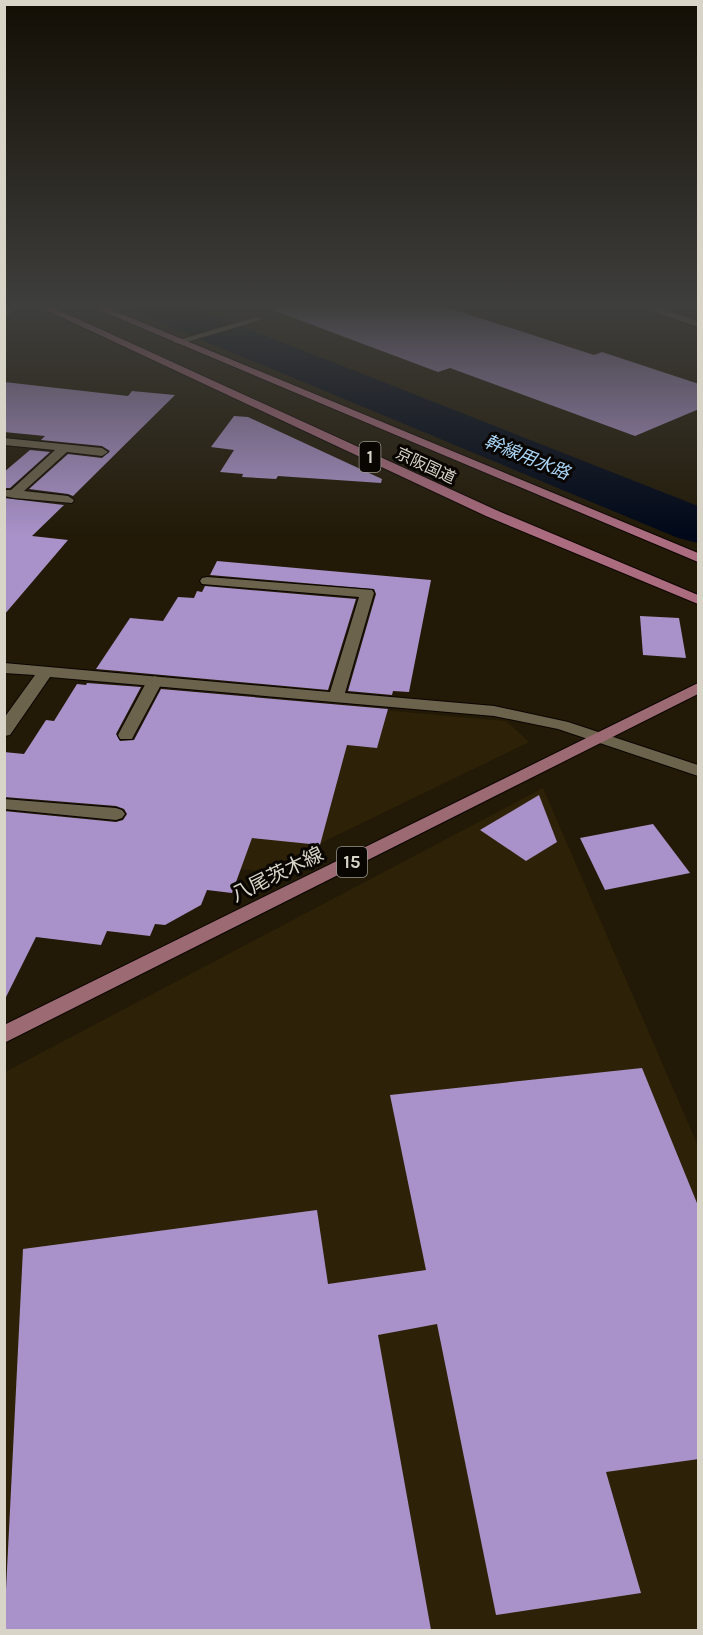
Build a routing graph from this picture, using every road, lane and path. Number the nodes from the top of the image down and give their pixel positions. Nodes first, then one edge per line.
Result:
1 (210, 383) edge
2 (277, 383) edge
3 (4, 441) edge
4 (64, 448) junction
5 (102, 452) dead end
6 (9, 493) edge
7 (68, 500) dead end
8 (699, 558) edge
9 (207, 581) dead end
10 (699, 600) edge
11 (4, 668) edge
12 (45, 672) junction
13 (154, 681) junction
14 (699, 688) edge
15 (336, 698) junction
16 (4, 731) edge
17 (126, 735) dead end
18 (600, 739) junction
19 (699, 771) edge
20 (4, 804) edge
21 (116, 814) dead end
22 (4, 1035) edge

1 - 10 highway, 京阪国道 / 1
2 - 8 highway, 京阪国道 / 1
3 - 4 street
4 - 5 street
4 - 6 street
6 - 7 street
9 - 15 street
11 - 12 street
12 - 13 street
12 - 16 street
13 - 15 street
13 - 17 street
14 - 18 main road, 八尾茨木線 / 15
15 - 18 street
18 - 19 street
18 - 22 main road, 八尾茨木線 / 15
20 - 21 street

